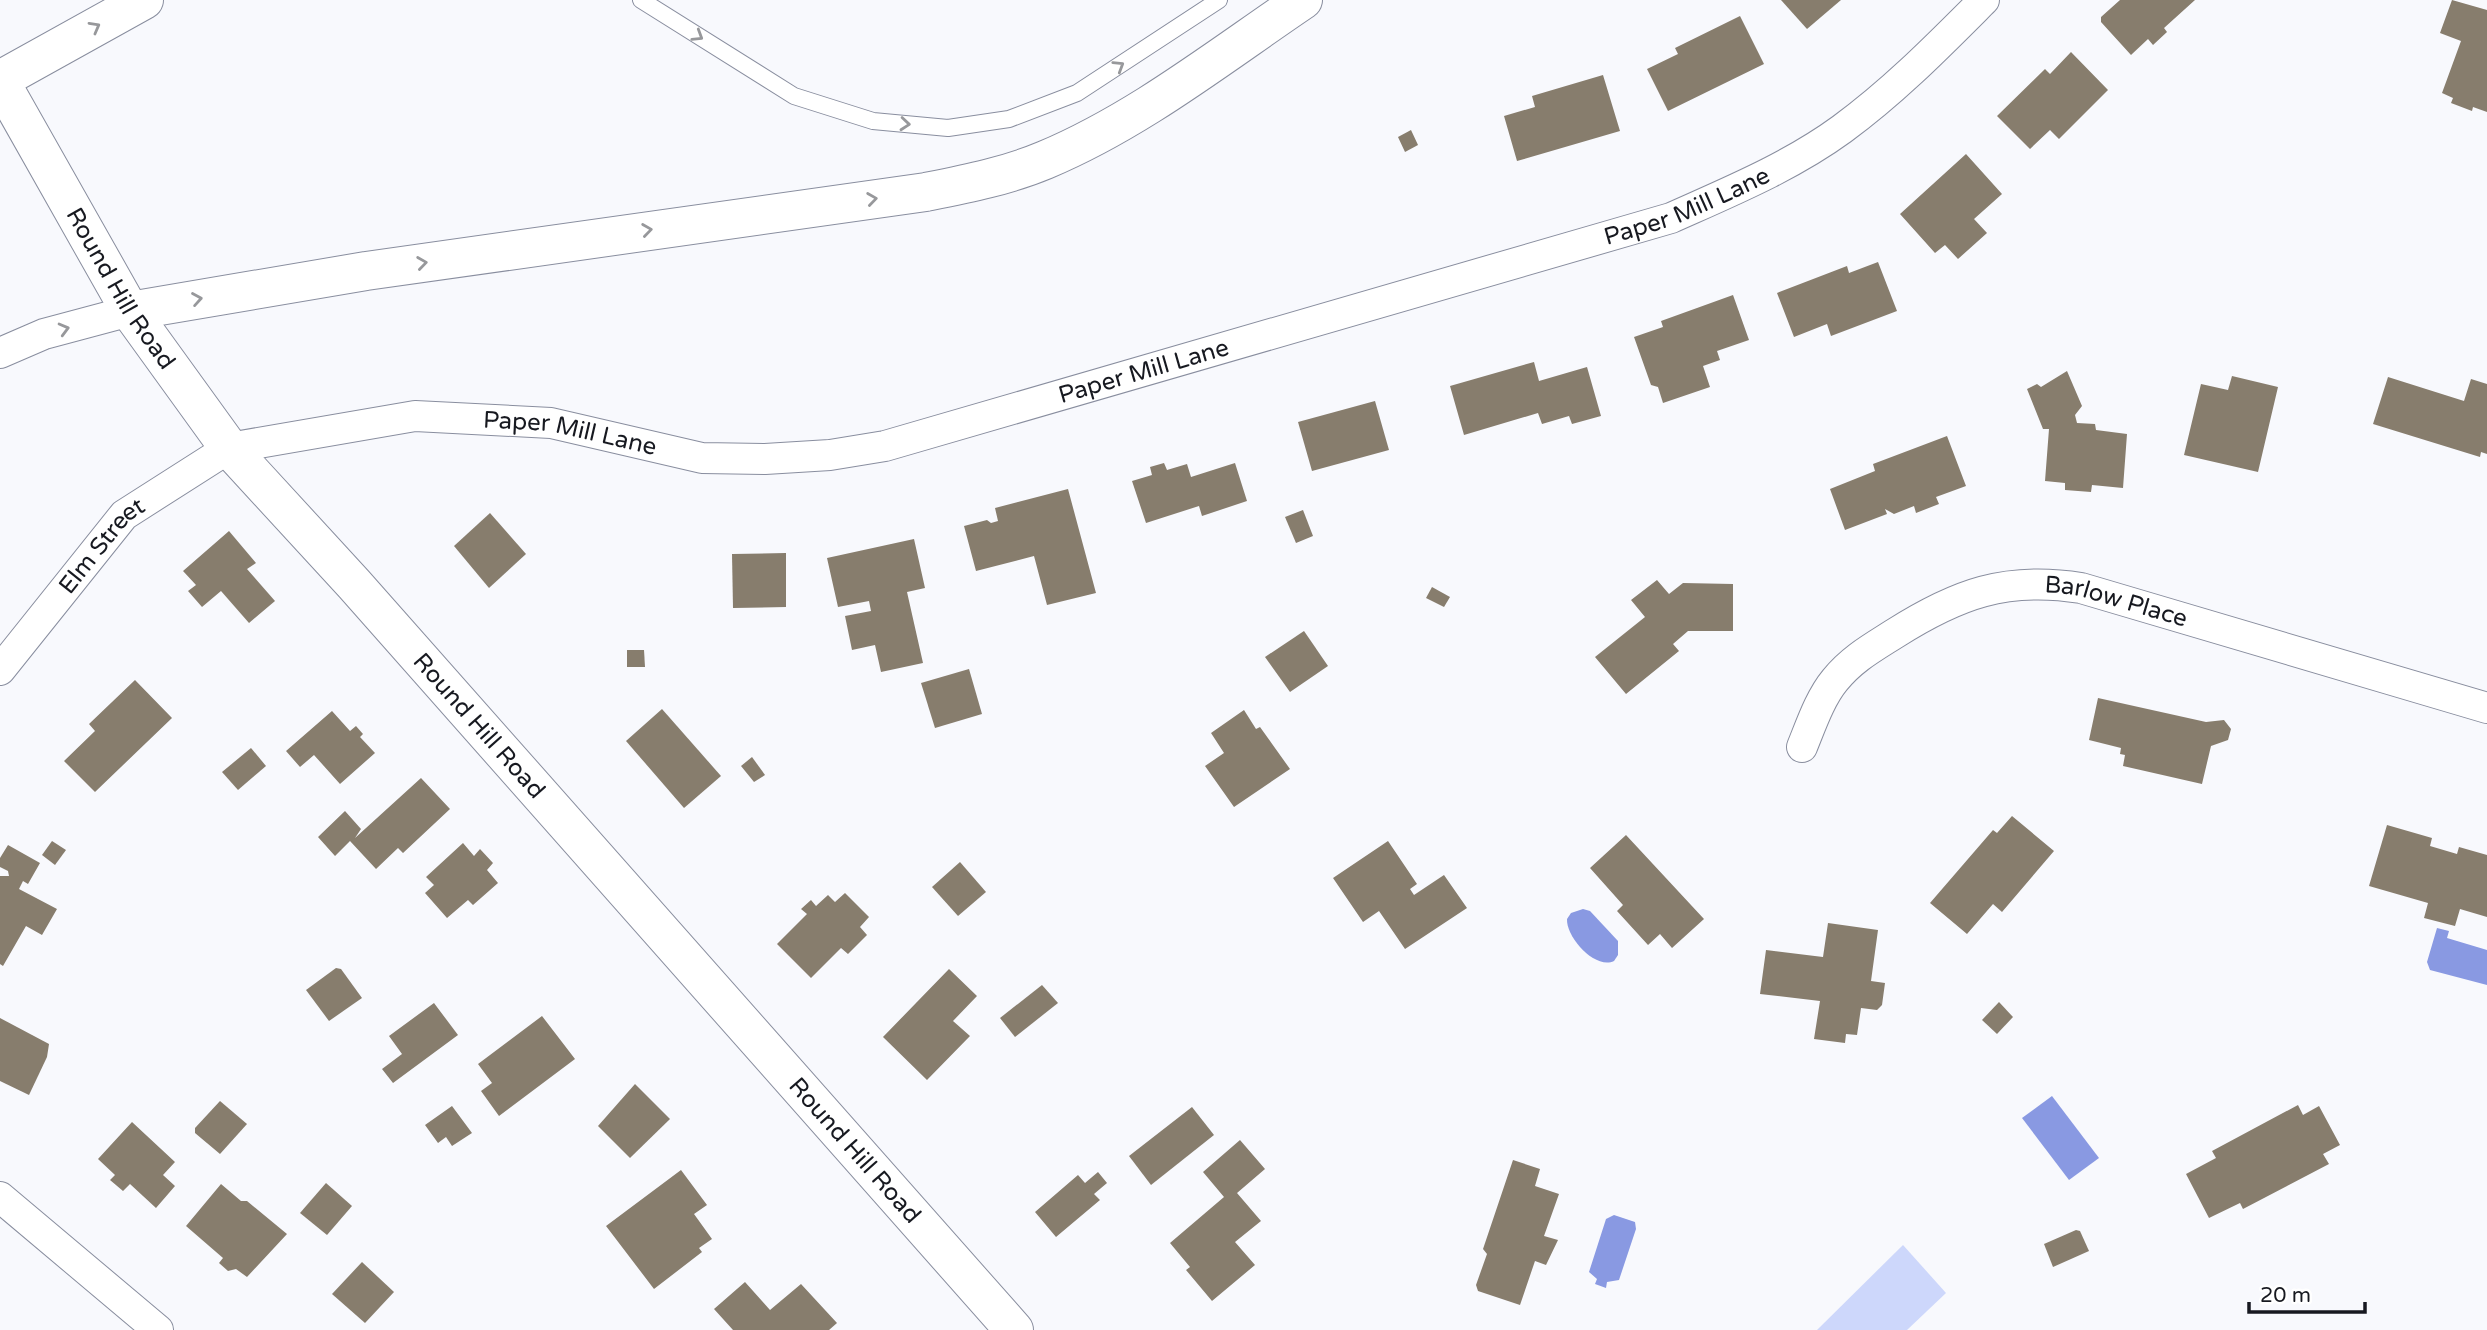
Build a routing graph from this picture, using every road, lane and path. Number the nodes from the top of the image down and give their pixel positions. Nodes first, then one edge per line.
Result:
1 (144, 0) edge
2 (641, 0) edge
3 (1219, 0) edge
4 (1303, 0) edge
5 (1984, 0) edge
6 (0, 81) edge
7 (130, 311) junction
8 (0, 353) edge
9 (229, 448) junction
10 (0, 670) edge
11 (2487, 708) edge
12 (1802, 747) dead end
13 (0, 1197) edge
14 (158, 1330) edge
15 (1014, 1330) edge

6 -> 1 main road
2 -> 3 lane
7 -> 4 main road
5 - 9 street, Paper Mill Lane
6 - 7 main road, Round Hill Road
8 -> 7 street
7 - 9 main road, Round Hill Road
9 - 10 street, Elm Street
9 - 15 main road, Round Hill Road
11 - 12 street, Barlow Place
13 - 14 street

